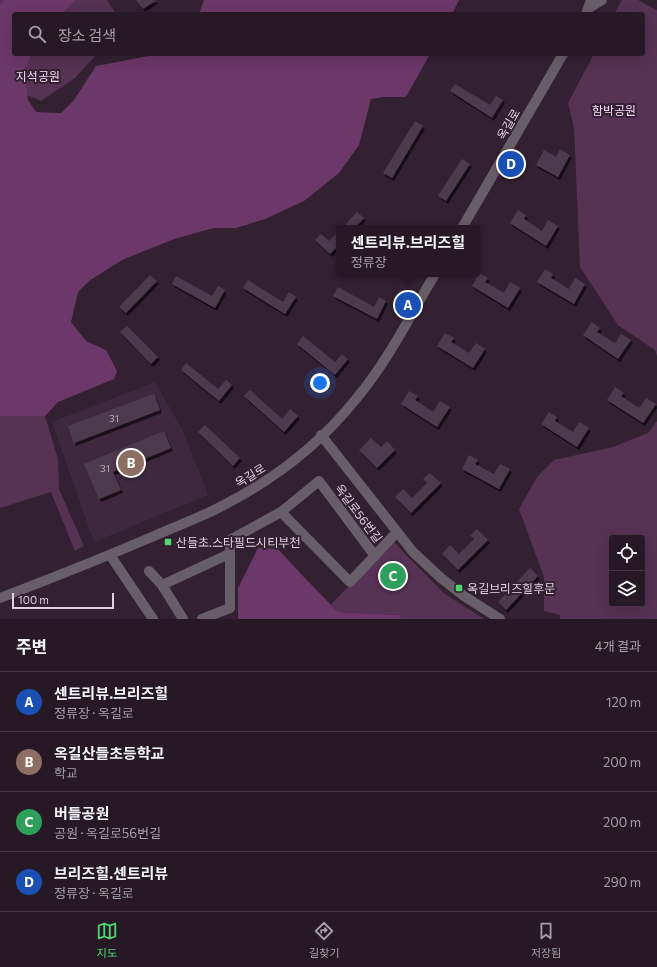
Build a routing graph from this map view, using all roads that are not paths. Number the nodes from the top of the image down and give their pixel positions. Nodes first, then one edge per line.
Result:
1 (602, 0) edge
2 (589, 7) edge
3 (562, 56) edge
4 (464, 225) edge
5 (433, 277) edge
6 (321, 436) junction
7 (282, 512) junction
8 (397, 532) junction
9 (229, 554) junction
10 (110, 555) junction
11 (375, 556) junction
12 (149, 571) dead end
13 (162, 585) junction
14 (0, 598) edge
15 (153, 619) edge
16 (183, 619) edge
17 (202, 619) edge
18 (500, 619) edge

1 - 2 street
3 - 4 street, 옥길로
5 - 6 street, 옥길로
6 - 8 street, 옥길로56번길
6 - 10 street, 옥길로
7 - 9 street
7 - 11 street
7 - 11 street, 옥길로56번길
8 - 11 street, 옥길로56번길
8 - 18 street, 옥길로56번길
9 - 13 street
9 - 17 street
10 - 14 street, 옥길로
10 - 15 street
12 - 13 street
13 - 16 street

